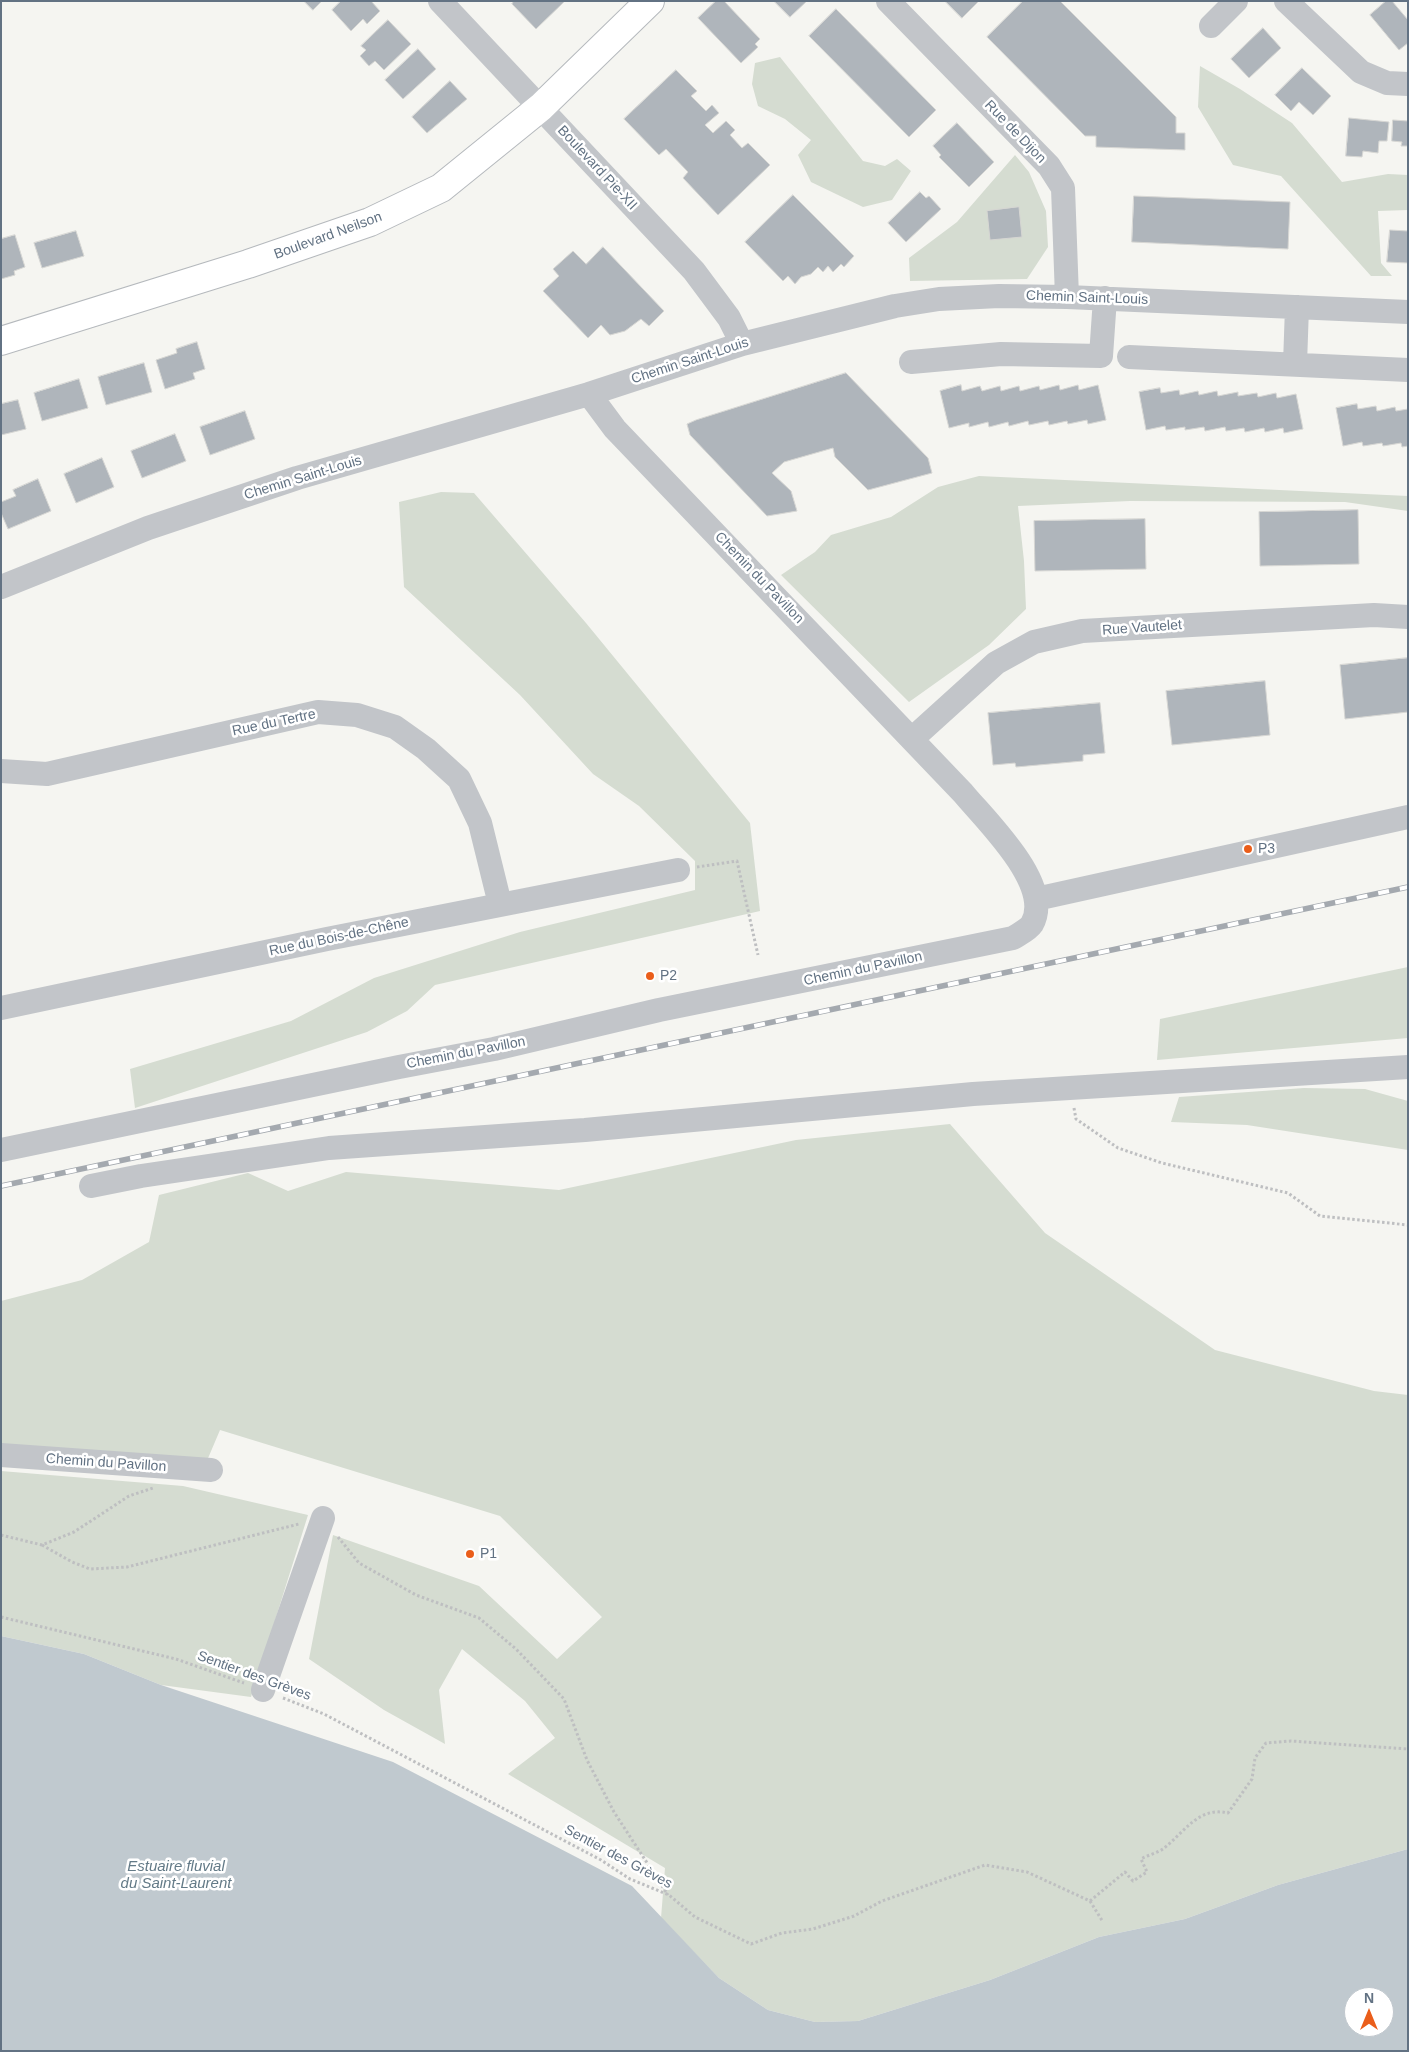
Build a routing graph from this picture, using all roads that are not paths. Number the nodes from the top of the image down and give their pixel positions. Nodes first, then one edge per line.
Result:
1 (440, 1) edge
2 (650, 1) edge
3 (888, 1) edge
4 (1236, 1) edge
5 (1286, 1) edge
6 (1211, 26) dead end
7 (1408, 84) edge
8 (541, 107) junction
9 (1067, 296) junction
10 (1105, 298) junction
11 (1297, 307) junction
12 (1408, 312) edge
13 (1, 341) edge
14 (742, 344) junction
15 (1129, 357) dead end
16 (911, 362) dead end
17 (1295, 364) junction
18 (1408, 370) edge
19 (589, 394) junction
20 (1, 587) edge
21 (1408, 617) edge
22 (912, 739) junction
23 (1, 771) edge
24 (1408, 817) edge
25 (678, 870) road end
26 (1036, 898) junction
27 (500, 904) junction
28 (1, 1008) edge
29 (1408, 1067) edge
30 (1, 1150) edge
31 (91, 1186) dead end
32 (1, 1455) edge
33 (211, 1470) dead end
34 (324, 1518) road end
35 (263, 1690) road end

1 - 8 street, Boulevard Pie-XII
2 - 8 main road, Boulevard Neilson
3 - 9 street, Rue de Dijon
4 - 6 street
5 - 7 street
8 - 13 main road, Boulevard Neilson
8 - 14 street, Boulevard Pie-XII
9 - 10 street, Chemin Saint-Louis
9 - 14 street, Chemin Saint-Louis
10 - 11 street, Chemin Saint-Louis
10 - 16 street
11 - 12 street, Chemin Saint-Louis
11 - 17 street
14 - 19 street, Chemin Saint-Louis
15 - 17 street
17 - 18 street
19 - 20 street, Chemin Saint-Louis
19 - 22 street, Chemin du Pavillon
21 - 22 street, Rue Vautelet
22 - 26 street, Chemin du Pavillon
23 - 27 street, Rue du Tertre
24 - 26 street
25 - 27 street, Rue du Bois-de-Chêne
26 - 30 street, Chemin du Pavillon
27 - 28 street, Rue du Bois-de-Chêne
29 - 31 street
32 - 33 street, Chemin du Pavillon
34 - 35 street

